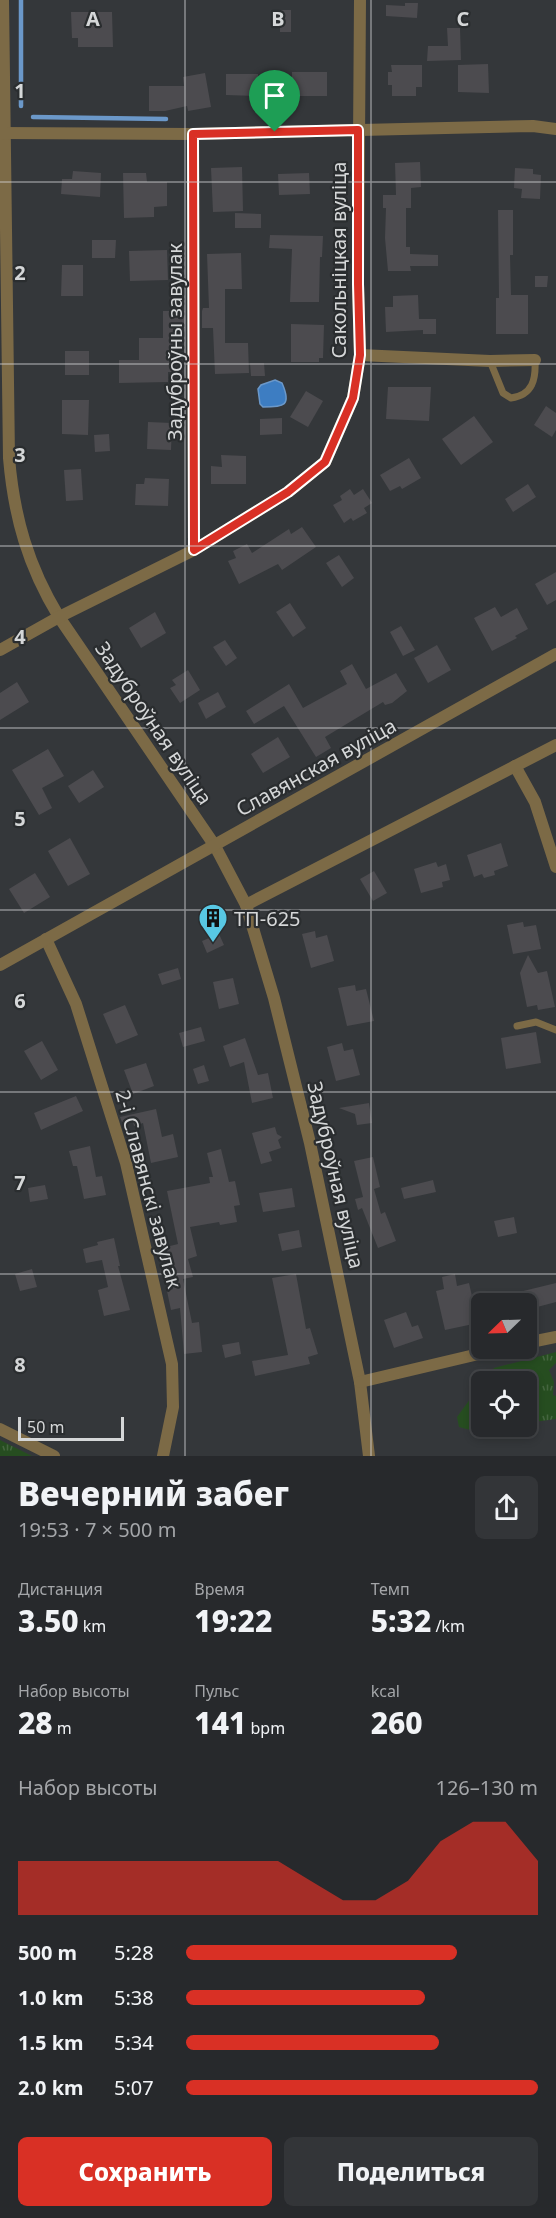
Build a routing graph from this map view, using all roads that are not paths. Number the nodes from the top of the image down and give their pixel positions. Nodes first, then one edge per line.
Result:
1 (3, 0) edge
2 (360, 0) edge
3 (556, 129) edge
4 (358, 130) junction
5 (2, 133) edge
6 (193, 134) junction
7 (360, 355) junction
8 (535, 360) joint
9 (489, 361) junction
10 (194, 550) junction
11 (59, 617) junction
12 (0, 650) edge
13 (556, 654) edge
14 (556, 745) edge
15 (515, 766) junction
16 (215, 846) junction
17 (556, 867) edge
18 (246, 905) junction
19 (45, 939) junction
20 (0, 965) edge
21 (517, 1026) dead end
22 (556, 1030) edge
23 (556, 1336) edge
24 (537, 1340) edge
25 (471, 1356) edge
26 (360, 1382) junction
27 (0, 1429) edge
28 (54, 1456) edge
29 (163, 1456) edge
30 (369, 1456) edge

1 - 5 street, Задуброўная вуліца
2 - 4 street, Сакольніцкая вуліца
3 - 4 street
4 - 6 street
4 - 7 street, Сакольніцкая вуліца
5 - 6 street
5 - 11 street, Задуброўная вуліца
6 - 10 street, Задуброўны завулак
7 - 9 street
7 - 10 street, Сакольніцкая вуліца
8 - 9 street
8 - 9 lane
10 - 11 street, Сакольніцкая вуліца
11 - 12 street, Сакольніцкая вуліца
11 - 16 street, Задуброўная вуліца
13 - 16 street, Славянская вуліца
14 - 15 street
15 - 17 street
15 - 18 street
16 - 18 street, Задуброўная вуліца
16 - 19 street, Славянская вуліца
18 - 26 street, Задуброўная вуліца
19 - 20 street, Славянская вуліца
19 - 29 street, 2-і Славянскі завулак
21 - 22 lane
23 - 24 street
25 - 26 street
26 - 30 street, Задуброўная вуліца
27 - 28 street

